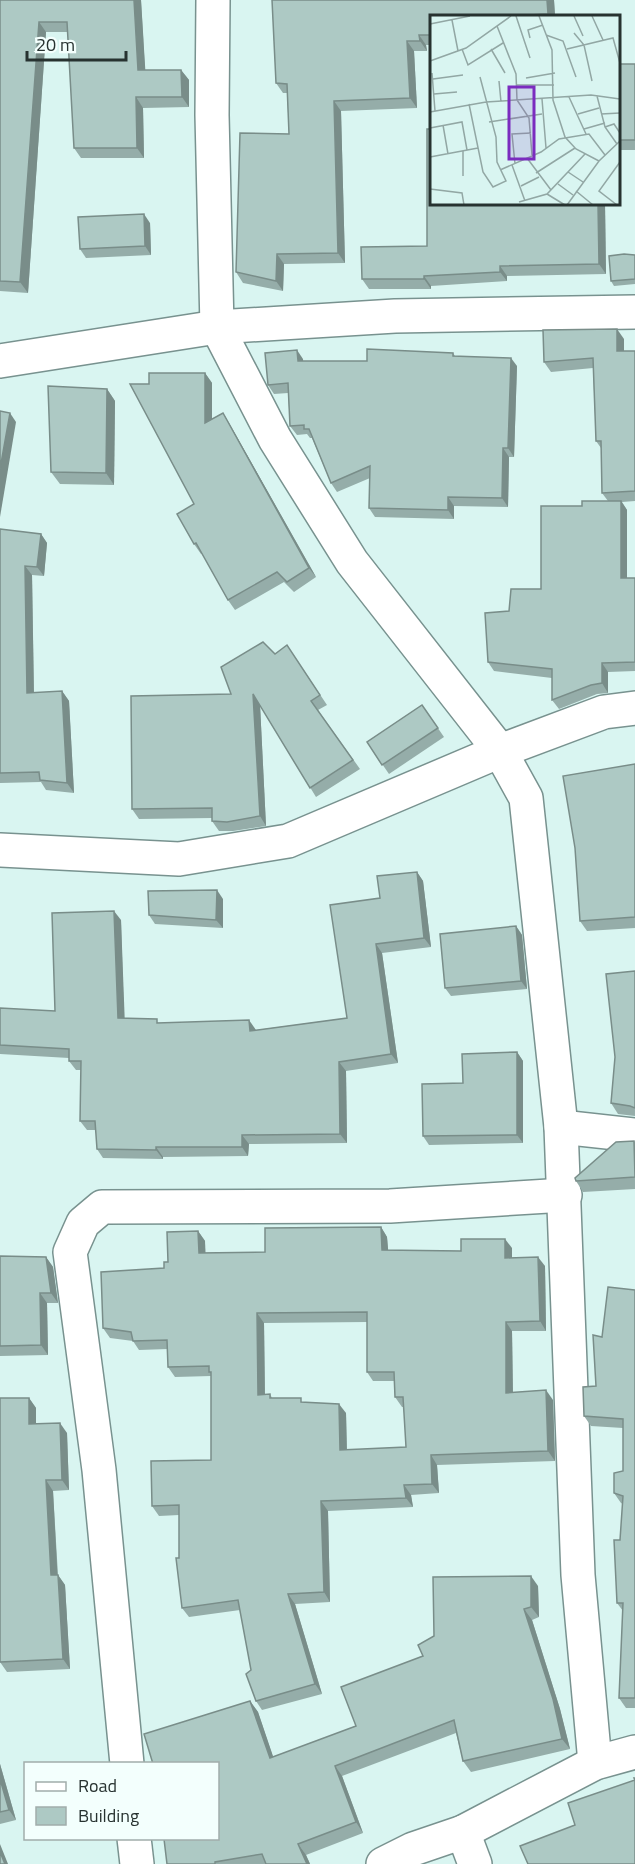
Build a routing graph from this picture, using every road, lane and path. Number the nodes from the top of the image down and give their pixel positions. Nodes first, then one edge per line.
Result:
1 (213, 0) edge
2 (635, 312) edge
3 (217, 327) junction
4 (0, 361) edge
5 (635, 708) edge
6 (500, 751) junction
7 (0, 850) edge
8 (561, 1126) junction
9 (635, 1135) edge
10 (565, 1195) junction
11 (635, 1752) edge
12 (127, 1762) edge
13 (595, 1763) junction
14 (462, 1832) junction
15 (134, 1840) edge
16 (137, 1864) edge
17 (383, 1864) edge
18 (475, 1864) edge

1 - 3 street
2 - 3 street
3 - 4 street
3 - 6 street
5 - 6 street
6 - 7 street
6 - 8 street
8 - 9 street
8 - 10 street
10 - 12 street
10 - 13 street
11 - 13 street
13 - 14 street
14 - 17 street
14 - 18 street
15 - 16 street

